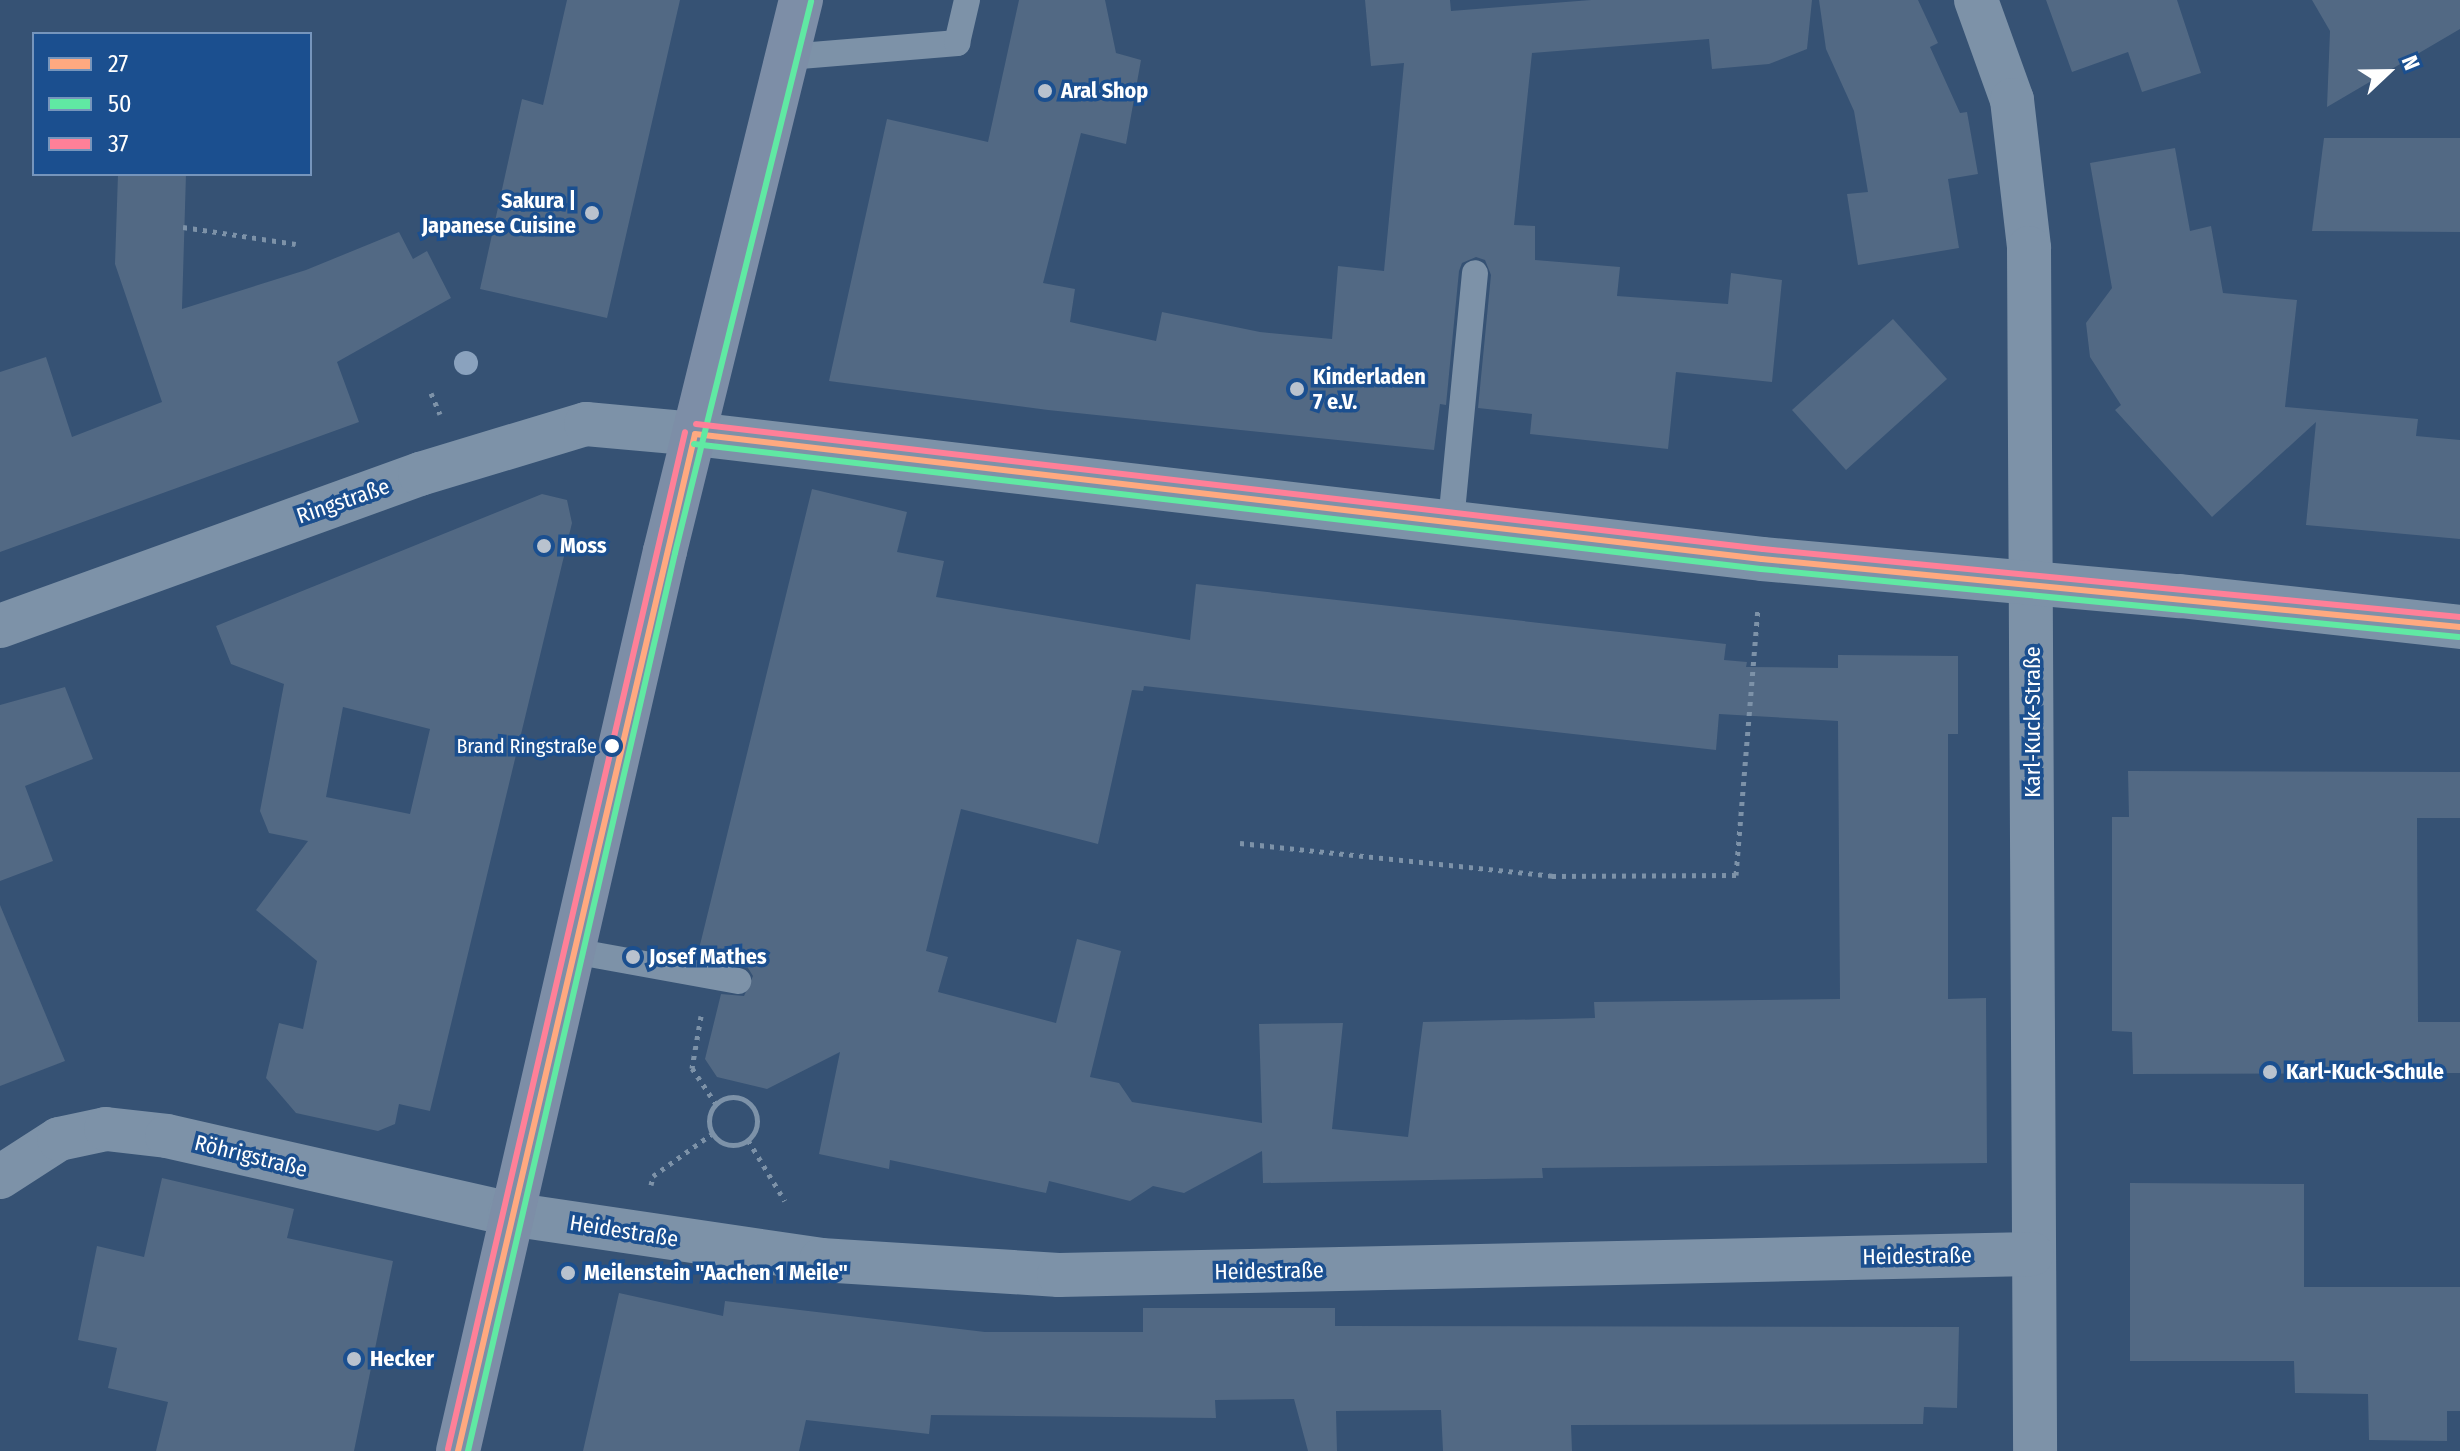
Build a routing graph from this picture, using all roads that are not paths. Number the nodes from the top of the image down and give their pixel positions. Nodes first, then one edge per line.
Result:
1 (801, 0) edge
2 (967, 0) edge
3 (1976, 0) edge
4 (788, 57) junction
5 (1475, 273) dead end
6 (695, 434) junction
7 (1451, 522) junction
8 (2033, 584) junction
9 (0, 626) edge
10 (2460, 627) edge
11 (573, 951) junction
12 (738, 981) dead end
13 (0, 1177) edge
14 (510, 1214) junction
15 (2032, 1254) junction
16 (458, 1451) edge
17 (2035, 1451) edge

1 - 4 main road
2 - 4 lane
3 - 8 street, Karl-Kuck-Straße
4 - 6 main road
5 - 7 lane
6 - 7 street, Ringstraße
6 - 9 street, Ringstraße
6 - 11 main road
7 - 8 street, Ringstraße
8 - 10 street, Ringstraße
8 - 15 street, Karl-Kuck-Straße
11 - 12 lane
11 - 14 main road
13 - 14 street, Röhrigstraße
14 - 15 street, Heidestraße
14 - 16 main road
15 - 17 street, Karl-Kuck-Straße

